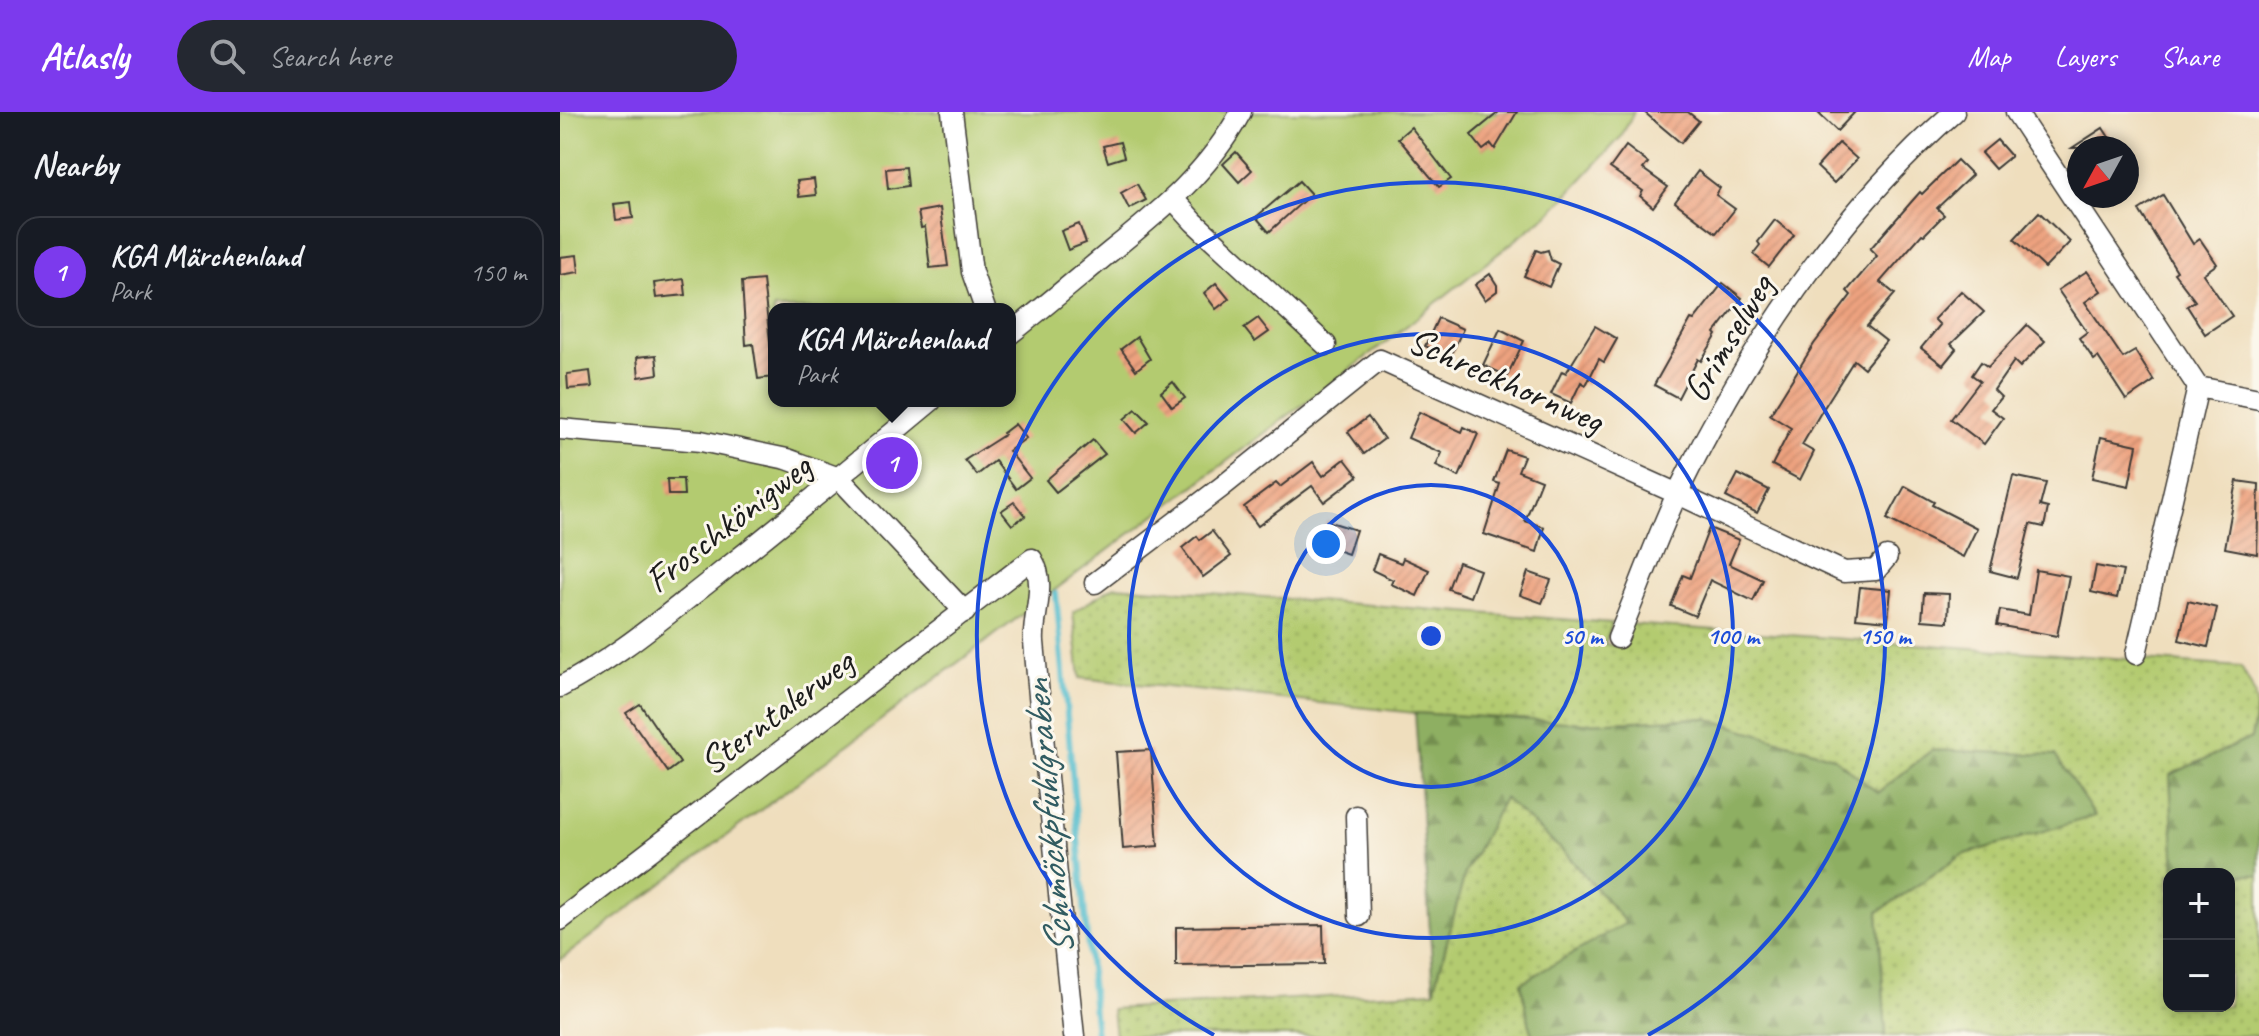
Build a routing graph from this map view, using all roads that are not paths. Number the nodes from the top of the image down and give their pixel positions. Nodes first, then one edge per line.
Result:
1 (952, 112) edge
2 (1241, 112) edge
3 (1954, 112) edge
4 (2016, 112) edge
5 (1174, 200) junction
6 (983, 303) edge
7 (1016, 329) edge
8 (1326, 345) dead end
9 (2198, 387) junction
10 (2259, 399) edge
11 (924, 407) edge
12 (560, 429) edge
13 (839, 478) junction
14 (1678, 494) junction
15 (1887, 557) dead end
16 (1095, 583) dead end
17 (965, 612) junction
18 (1618, 638) dead end
19 (2136, 654) dead end
20 (560, 687) edge
21 (1356, 816) dead end
22 (1359, 916) dead end
23 (560, 920) edge
24 (1074, 1036) edge

1 - 6 street
2 - 5 street
3 - 14 street, Grimselweg
4 - 9 street
5 - 7 street
5 - 8 street
9 - 10 street
9 - 19 street
11 - 13 street, Froschkönigweg
12 - 13 street
13 - 17 street
13 - 20 street, Froschkönigweg
14 - 15 street, Schreckhornweg
14 - 16 street, Schreckhornweg
14 - 18 street, Grimselweg
17 - 23 street, Sterntalerweg
17 - 24 street, Sterntalerweg
21 - 22 street

